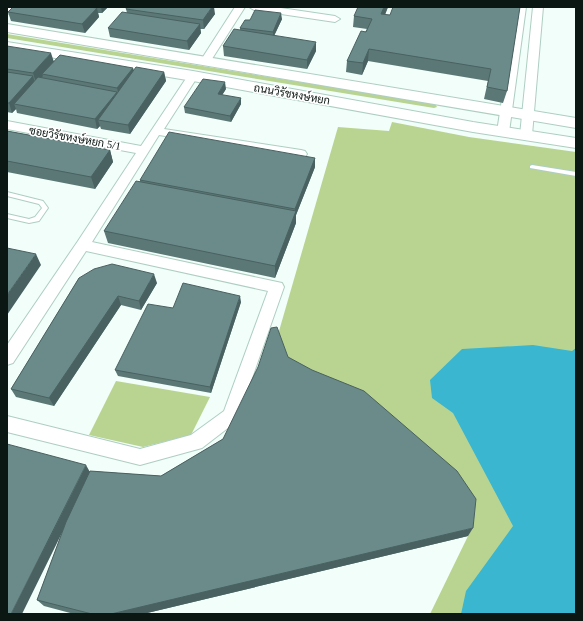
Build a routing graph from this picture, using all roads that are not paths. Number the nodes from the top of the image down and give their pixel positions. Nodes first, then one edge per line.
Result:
1 (11, 7) edge
2 (240, 7) edge
3 (254, 7) edge
4 (521, 7) edge
5 (538, 7) edge
6 (7, 11) edge
7 (335, 19) dead end
8 (7, 28) edge
9 (7, 46) edge
10 (206, 60) junction
11 (193, 76) junction
12 (506, 112) junction
13 (528, 115) junction
14 (576, 123) edge
15 (7, 125) edge
16 (156, 130) junction
17 (503, 132) junction
18 (526, 135) junction
19 (576, 143) edge
20 (143, 150) junction
21 (301, 154) edge
22 (532, 167) dead end
23 (576, 174) edge
24 (7, 194) edge
25 (7, 216) edge
26 (83, 245) junction
27 (7, 358) edge
28 (7, 424) edge

1 - 6 street
2 - 10 street
3 - 7 street
4 - 12 street
5 - 13 street
8 - 10 main road, ถนนวิรัชหงษ์หยก
9 - 11 main road, ถนนวิรัชหงษ์หยก
10 - 12 main road, ถนนวิรัชหงษ์หยก
11 - 16 street
11 - 17 main road, ถนนวิรัชหงษ์หยก
12 - 13 main road, ถนนวิรัชหงษ์หยก
12 - 17 street
13 - 14 main road, ถนนวิรัชหงษ์หยก
13 - 18 street
15 - 20 street, ซอยวิรัชหงษ์หยก 5/1
16 - 20 street
16 - 21 street
17 - 18 main road, ถนนวิรัชหงษ์หยก
18 - 19 main road, ถนนวิรัชหงษ์หยก
20 - 26 street
22 - 23 lane
24 - 25 lane
26 - 27 street
26 - 28 street

